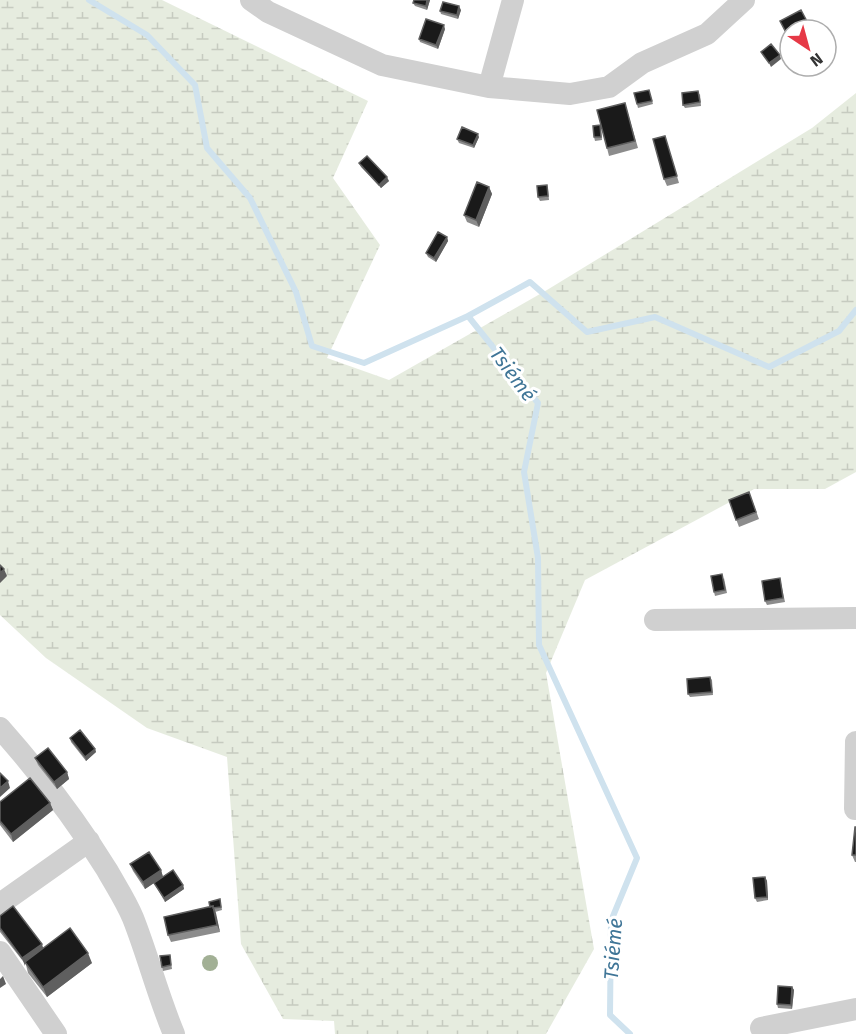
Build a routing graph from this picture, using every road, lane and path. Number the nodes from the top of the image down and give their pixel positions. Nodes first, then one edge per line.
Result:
1 (251, 0) edge
2 (513, 0) edge
3 (744, 0) edge
4 (724, 7) edge
5 (489, 87) junction
6 (856, 618) edge
7 (655, 620) dead end
8 (0, 728) edge
9 (856, 742) edge
10 (855, 809) edge
11 (89, 841) junction
12 (0, 904) edge
13 (0, 952) edge
14 (856, 1009) edge
15 (761, 1028) dead end
16 (56, 1034) edge
17 (174, 1034) edge

1 - 5 street
2 - 5 street
3 - 4 street
4 - 5 street
6 - 7 street
8 - 11 street
9 - 10 street
11 - 12 street
11 - 17 street
13 - 16 street
14 - 15 street

